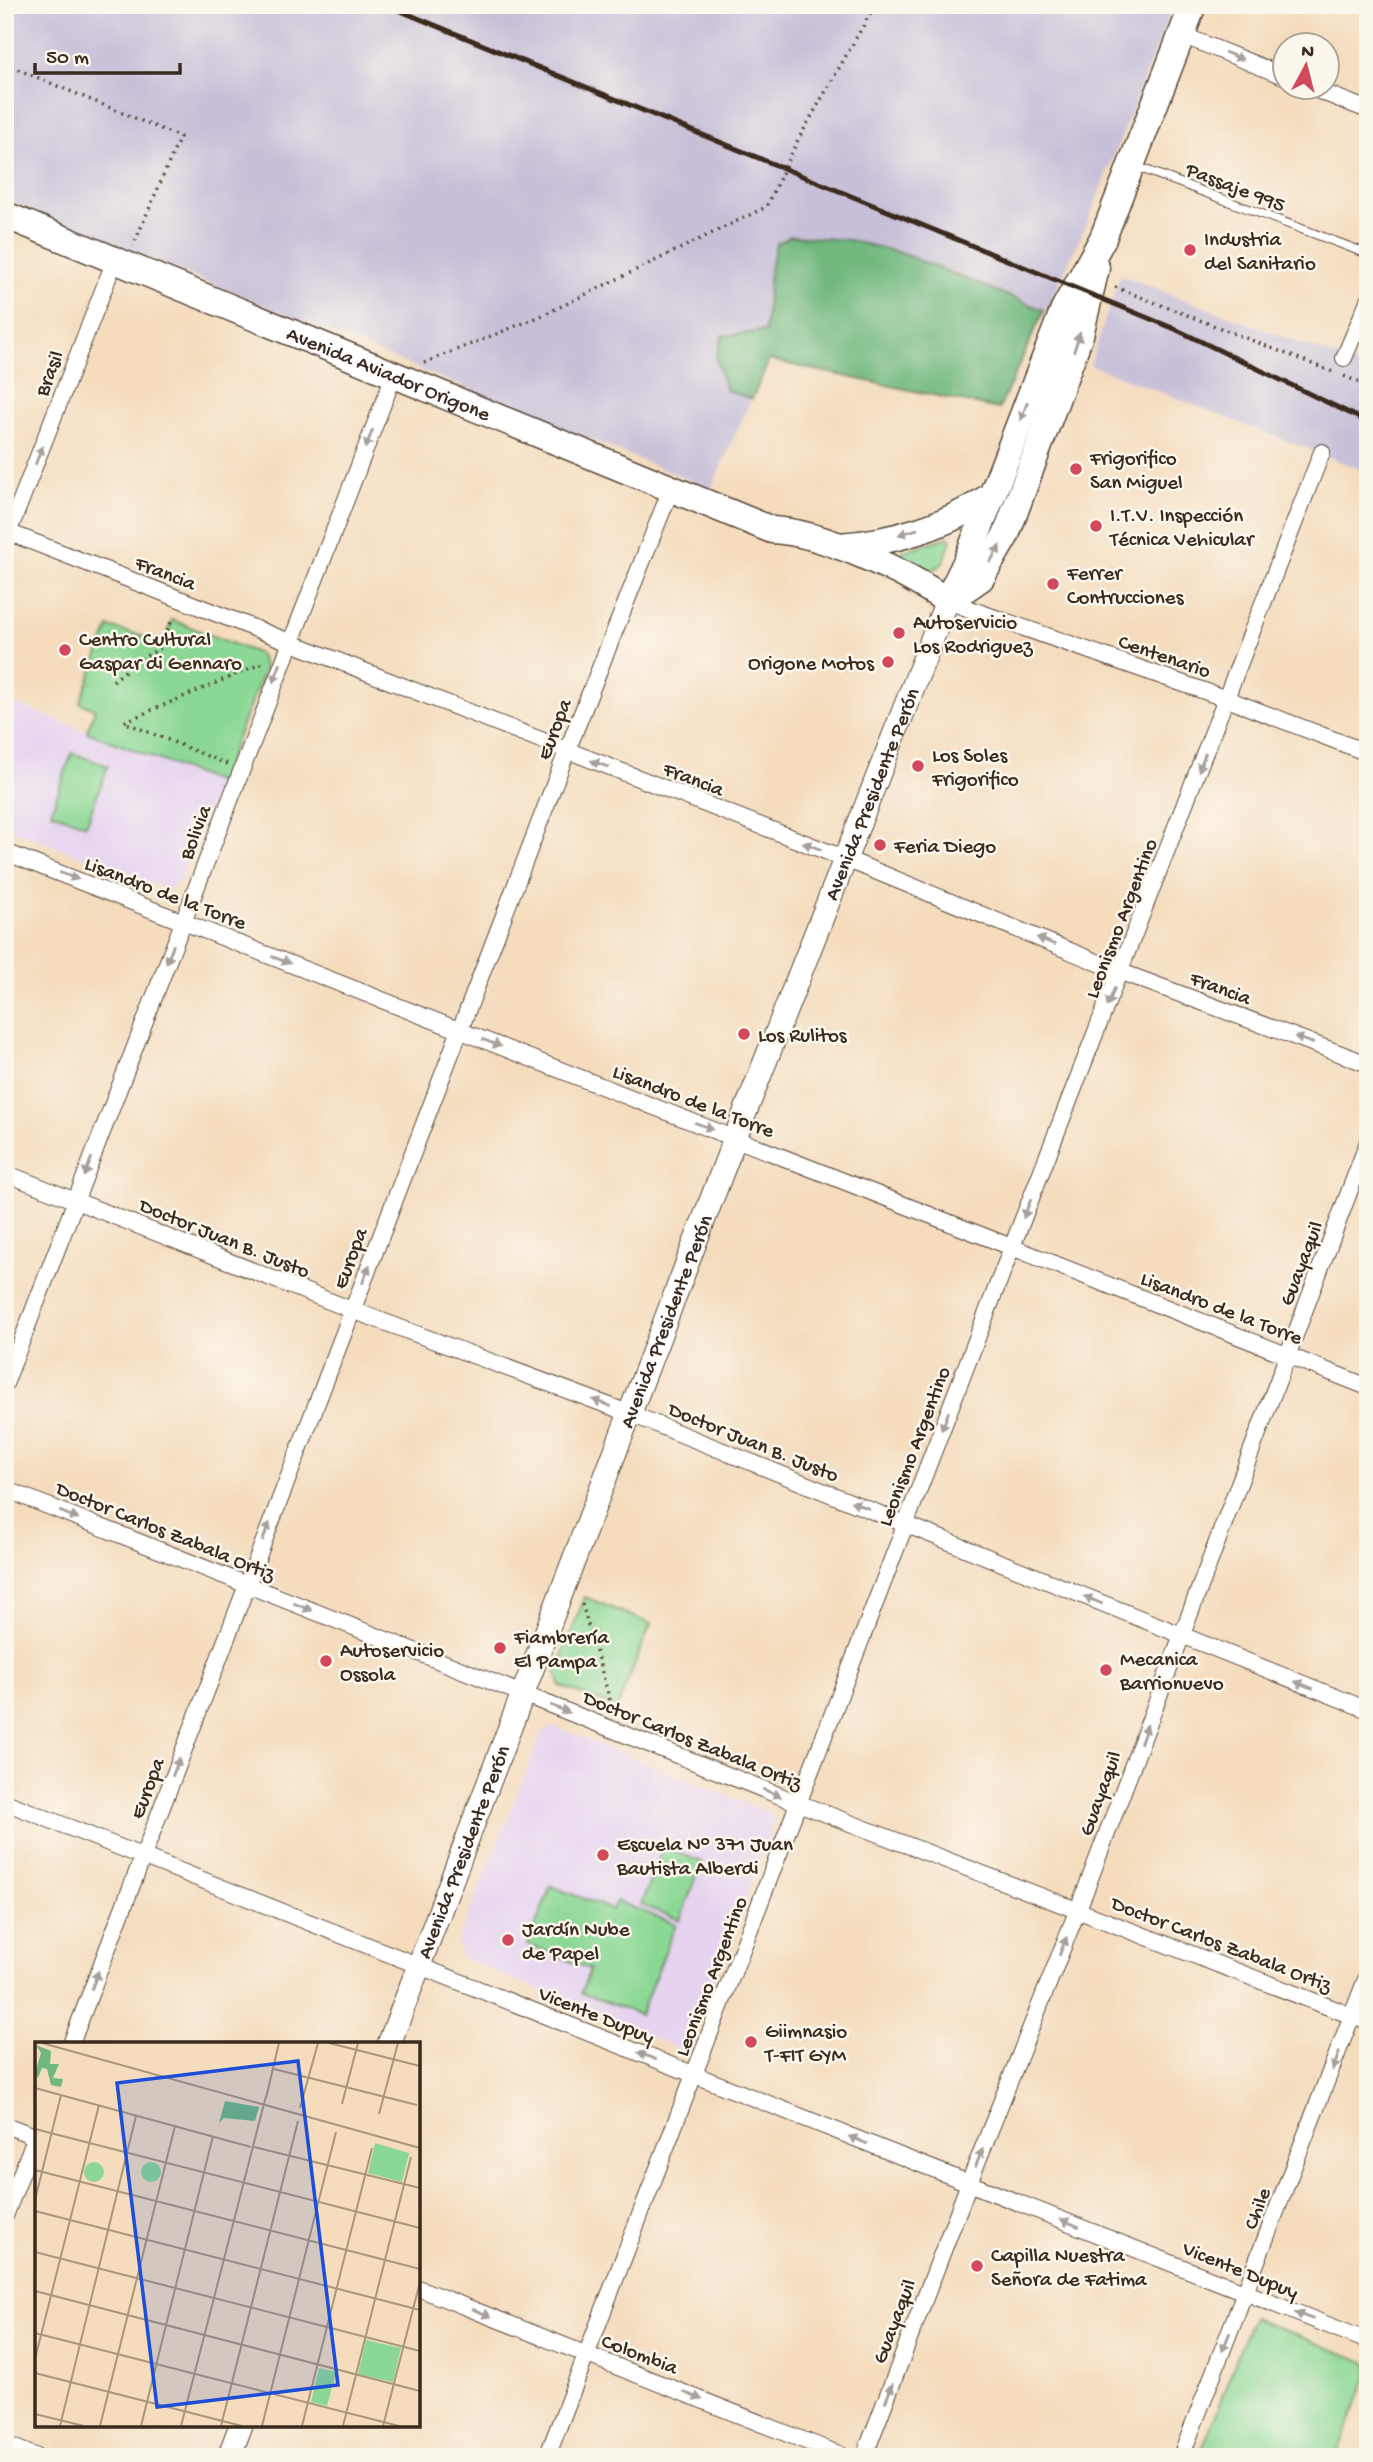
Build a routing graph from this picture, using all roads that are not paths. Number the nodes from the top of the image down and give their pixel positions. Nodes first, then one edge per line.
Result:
1 (1193, 5) edge
2 (1182, 35) junction
3 (1272, 71) edge
4 (1342, 100) edge
5 (1368, 110) edge
6 (1132, 165) junction
7 (5, 215) edge
8 (1103, 238) junction
9 (1368, 254) edge
10 (123, 256) junction
11 (1368, 301) edge
12 (1344, 358) dead end
13 (405, 371) junction
14 (1322, 452) dead end
15 (671, 489) junction
16 (992, 495) junction
17 (772, 530) junction
18 (6, 535) edge
19 (834, 546) junction
20 (947, 601) junction
21 (289, 642) junction
22 (1227, 699) junction
23 (567, 751) junction
24 (1368, 752) edge
25 (5, 852) edge
26 (846, 859) junction
27 (182, 921) junction
28 (1121, 972) junction
29 (460, 1030) junction
30 (1368, 1064) edge
31 (735, 1138) junction
32 (1368, 1142) edge
33 (5, 1173) edge
34 (76, 1201) junction
35 (1012, 1247) junction
36 (352, 1310) junction
37 (1287, 1355) junction
38 (5, 1384) edge
39 (1368, 1387) edge
40 (631, 1414) junction
41 (5, 1489) edge
42 (905, 1523) junction
43 (246, 1585) junction
44 (1180, 1635) junction
45 (524, 1694) junction
46 (1368, 1710) edge
47 (5, 1802) edge
48 (798, 1803) junction
49 (142, 1857) junction
50 (1078, 1909) junction
51 (419, 1966) junction
52 (1368, 1975) edge
53 (1361, 2019) edge
54 (72, 2042) edge
55 (390, 2042) edge
56 (694, 2075) junction
57 (5, 2125) edge
58 (35, 2136) edge
59 (35, 2139) edge
60 (968, 2183) junction
61 (5, 2216) edge
62 (420, 2289) edge
63 (1246, 2293) junction
64 (1368, 2341) edge
65 (587, 2354) junction
66 (240, 2427) edge
67 (5, 2444) edge
68 (37, 2457) edge
69 (229, 2457) edge
70 (547, 2457) edge
71 (846, 2457) edge
72 (864, 2457) edge
73 (1181, 2457) edge

1 - 2 main road, Avenida Presidente Perón
2 -> 3 street
2 - 6 main road, Avenida Presidente Perón
4 - 5 street
6 - 8 main road, Avenida Presidente Perón
6 - 9 lane, Passaje 995
7 - 10 main road, Avenida Aviador Origone
8 -> 16 main road, Avenida Presidente Perón
20 -> 8 main road, Avenida Presidente Perón
10 - 13 main road, Avenida Aviador Origone
18 -> 10 street, Brasil
11 - 12 street
13 - 15 main road, Avenida Aviador Origone
13 -> 21 street, Bolivia
14 - 22 street, Leonismo Argentino
15 - 17 main road, Avenida Aviador Origone
15 - 23 street, Europa
16 -> 19 main road
16 - 20 main road, Avenida Presidente Perón
17 - 19 main road, Avenida Aviador Origone
17 - 20 main road, Avenida Aviador Origone
18 - 21 street, Francia
19 - 20 main road, Avenida Aviador Origone
20 - 22 street, Centenario
20 - 26 main road, Avenida Presidente Perón
21 - 23 street, Francia
21 -> 27 street, Bolivia
22 - 24 street, Centenario
22 -> 28 street, Leonismo Argentino
26 -> 23 street, Francia
23 - 29 street, Europa
25 -> 27 street, Lisandro de la Torre
28 -> 26 street, Francia
26 - 31 main road, Avenida Presidente Perón
27 -> 29 street, Lisandro de la Torre
27 -> 34 street, Bolivia
30 -> 28 street, Francia
28 -> 35 street, Leonismo Argentino
29 -> 31 street, Lisandro de la Torre
36 -> 29 street, Europa
31 - 35 street, Lisandro de la Torre
31 - 40 main road, Avenida Presidente Perón
32 - 37 street, Guayaquil
33 - 34 street, Doctor Juan B. Justo
34 - 36 street, Doctor Juan B. Justo
34 - 38 street, Bolivia
35 - 37 street, Lisandro de la Torre
35 -> 42 street, Leonismo Argentino
40 -> 36 street, Doctor Juan B. Justo
43 -> 36 street, Europa
37 - 39 street, Lisandro de la Torre
37 - 44 street, Guayaquil
42 -> 40 street, Doctor Juan B. Justo
40 - 45 main road, Avenida Presidente Perón
41 -> 43 street, Doctor Carlos Zabala Ortiz
44 -> 42 street, Doctor Juan B. Justo
42 - 48 street, Leonismo Argentino
43 -> 45 street, Doctor Carlos Zabala Ortiz
49 -> 43 street, Europa
46 -> 44 street, Doctor Juan B. Justo
50 -> 44 street, Guayaquil
45 -> 48 street, Doctor Carlos Zabala Ortiz
45 - 51 main road, Avenida Presidente Perón
47 - 49 street, Vicente Dupuy
48 - 50 street, Doctor Carlos Zabala Ortiz
48 - 56 street, Leonismo Argentino
49 - 51 street, Vicente Dupuy
54 -> 49 street, Europa
50 - 53 street, Doctor Carlos Zabala Ortiz
60 -> 50 street, Guayaquil
51 - 55 main road, Avenida Presidente Perón
56 -> 51 street, Vicente Dupuy
52 - 53 street, Chile
53 -> 63 street, Chile
60 -> 56 street, Vicente Dupuy
56 - 65 street, Leonismo Argentino
57 - 58 street
59 - 61 street
63 -> 60 street, Vicente Dupuy
72 -> 60 street, Guayaquil
62 -> 65 street, Colombia
64 -> 63 street, Vicente Dupuy
63 -> 73 street, Chile
65 - 70 street, Leonismo Argentino
65 -> 71 street, Colombia
66 - 69 main road
67 - 68 street

